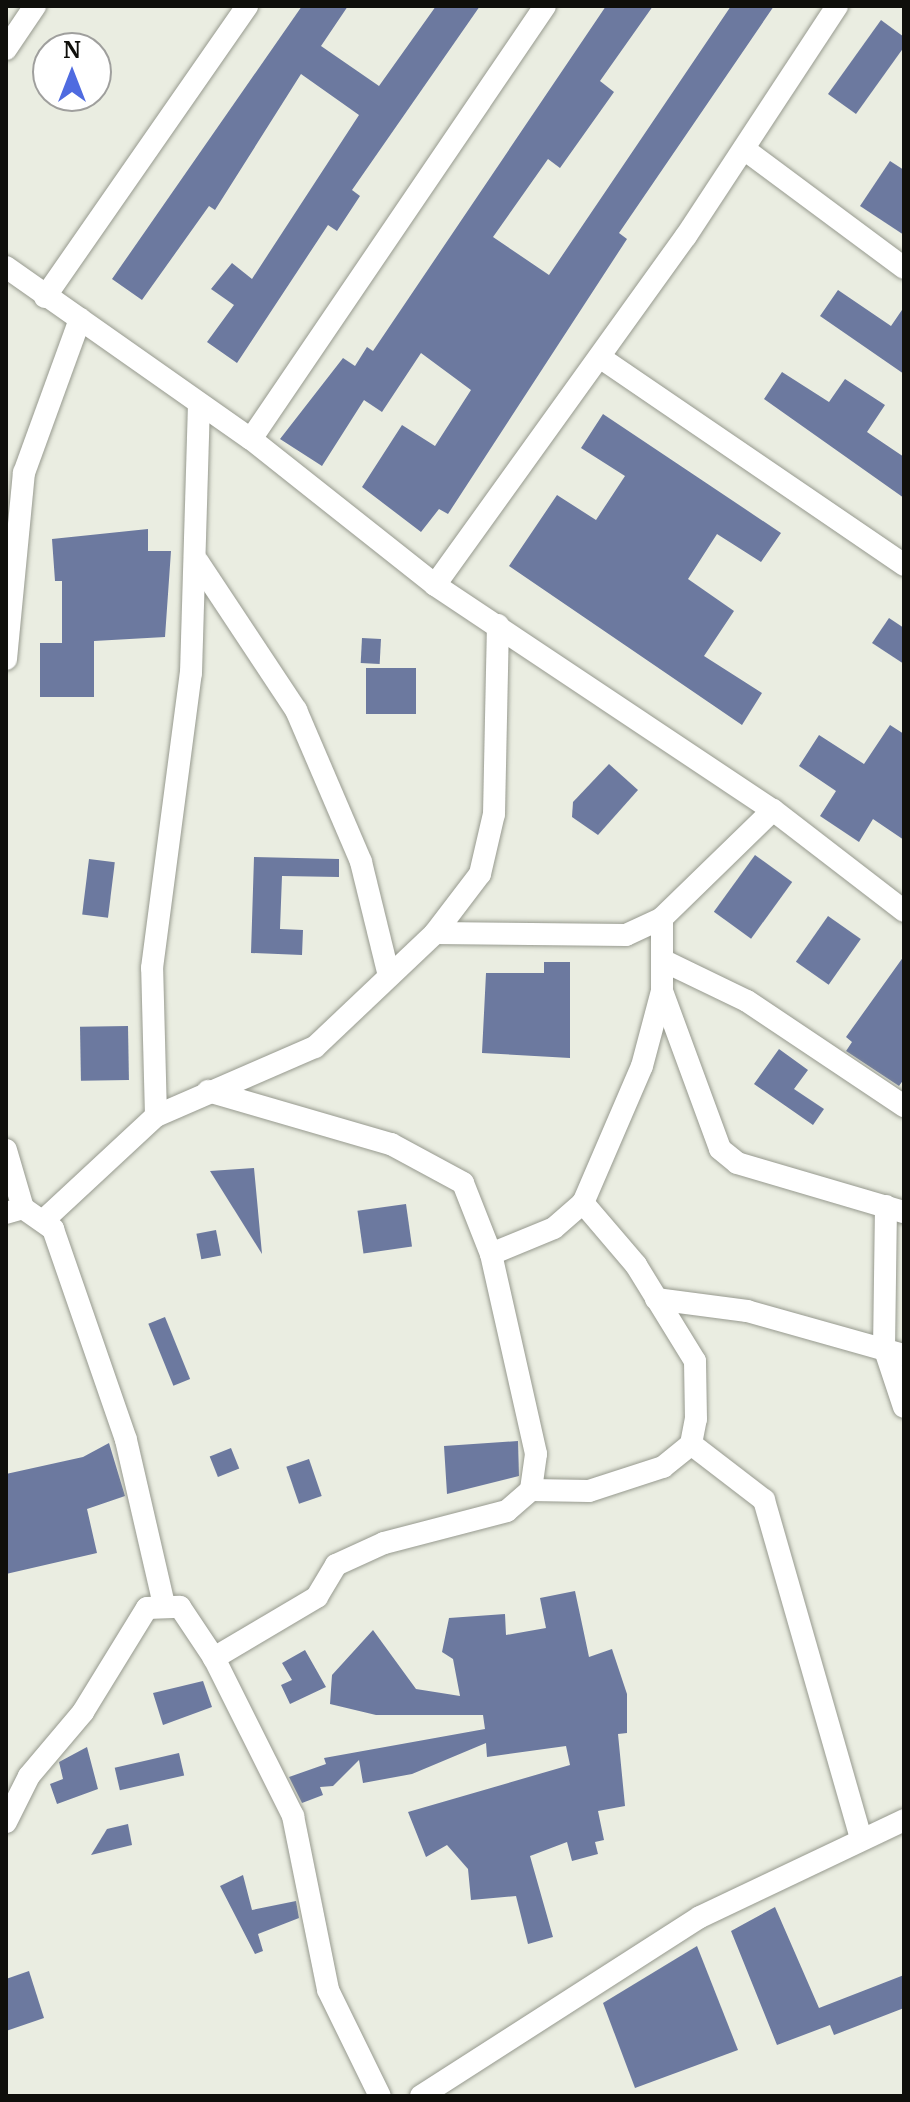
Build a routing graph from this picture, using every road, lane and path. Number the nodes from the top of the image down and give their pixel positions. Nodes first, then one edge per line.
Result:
1 (35, 6) edge
2 (247, 6) edge
3 (545, 6) edge
4 (837, 6) edge
5 (6, 49) edge
6 (744, 149) junction
7 (6, 267) edge
8 (904, 268) edge
9 (45, 297) junction
10 (80, 319) junction
11 (601, 358) junction
12 (199, 405) junction
13 (251, 439) junction
14 (198, 562) junction
15 (904, 565) edge
16 (435, 585) junction
17 (498, 625) junction
18 (6, 659) edge
19 (773, 810) junction
20 (904, 911) edge
21 (662, 918) junction
22 (435, 933) junction
23 (662, 960) junction
24 (389, 976) junction
25 (662, 991) junction
26 (208, 1091) junction
27 (904, 1106) edge
28 (156, 1116) junction
29 (6, 1150) edge
30 (583, 1203) junction
31 (895, 1209) edge
32 (14, 1210) edge
33 (45, 1219) junction
34 (491, 1254) junction
35 (656, 1299) junction
36 (894, 1351) edge
37 (904, 1407) edge
38 (691, 1444) junction
39 (531, 1490) junction
40 (164, 1604) junction
41 (214, 1658) junction
42 (904, 1820) edge
43 (6, 1822) edge
44 (861, 1838) junction
45 (380, 2096) edge
46 (421, 2096) edge

1 - 5 street
2 - 9 street
3 - 13 street
4 - 6 street
6 - 8 street
6 - 11 street
7 - 9 street
9 - 10 street
10 - 12 street
10 - 18 street
11 - 15 street
11 - 16 street
12 - 13 street
12 - 14 street
13 - 16 street
14 - 24 street
14 - 28 street
16 - 17 street
17 - 19 street
17 - 22 street
19 - 20 street
19 - 21 street
21 - 22 street
21 - 23 street
22 - 24 street
23 - 25 street
23 - 27 street
24 - 26 street
25 - 30 street
25 - 31 street
26 - 28 street
26 - 34 street
28 - 33 street
29 - 32 street
30 - 34 street
30 - 35 street
31 - 36 street
32 - 33 street
33 - 40 street
34 - 39 street
35 - 36 street
35 - 38 street
36 - 37 street
38 - 39 street
38 - 44 street
39 - 41 street
40 - 41 street
40 - 43 street
41 - 45 street
42 - 44 street
44 - 46 street

